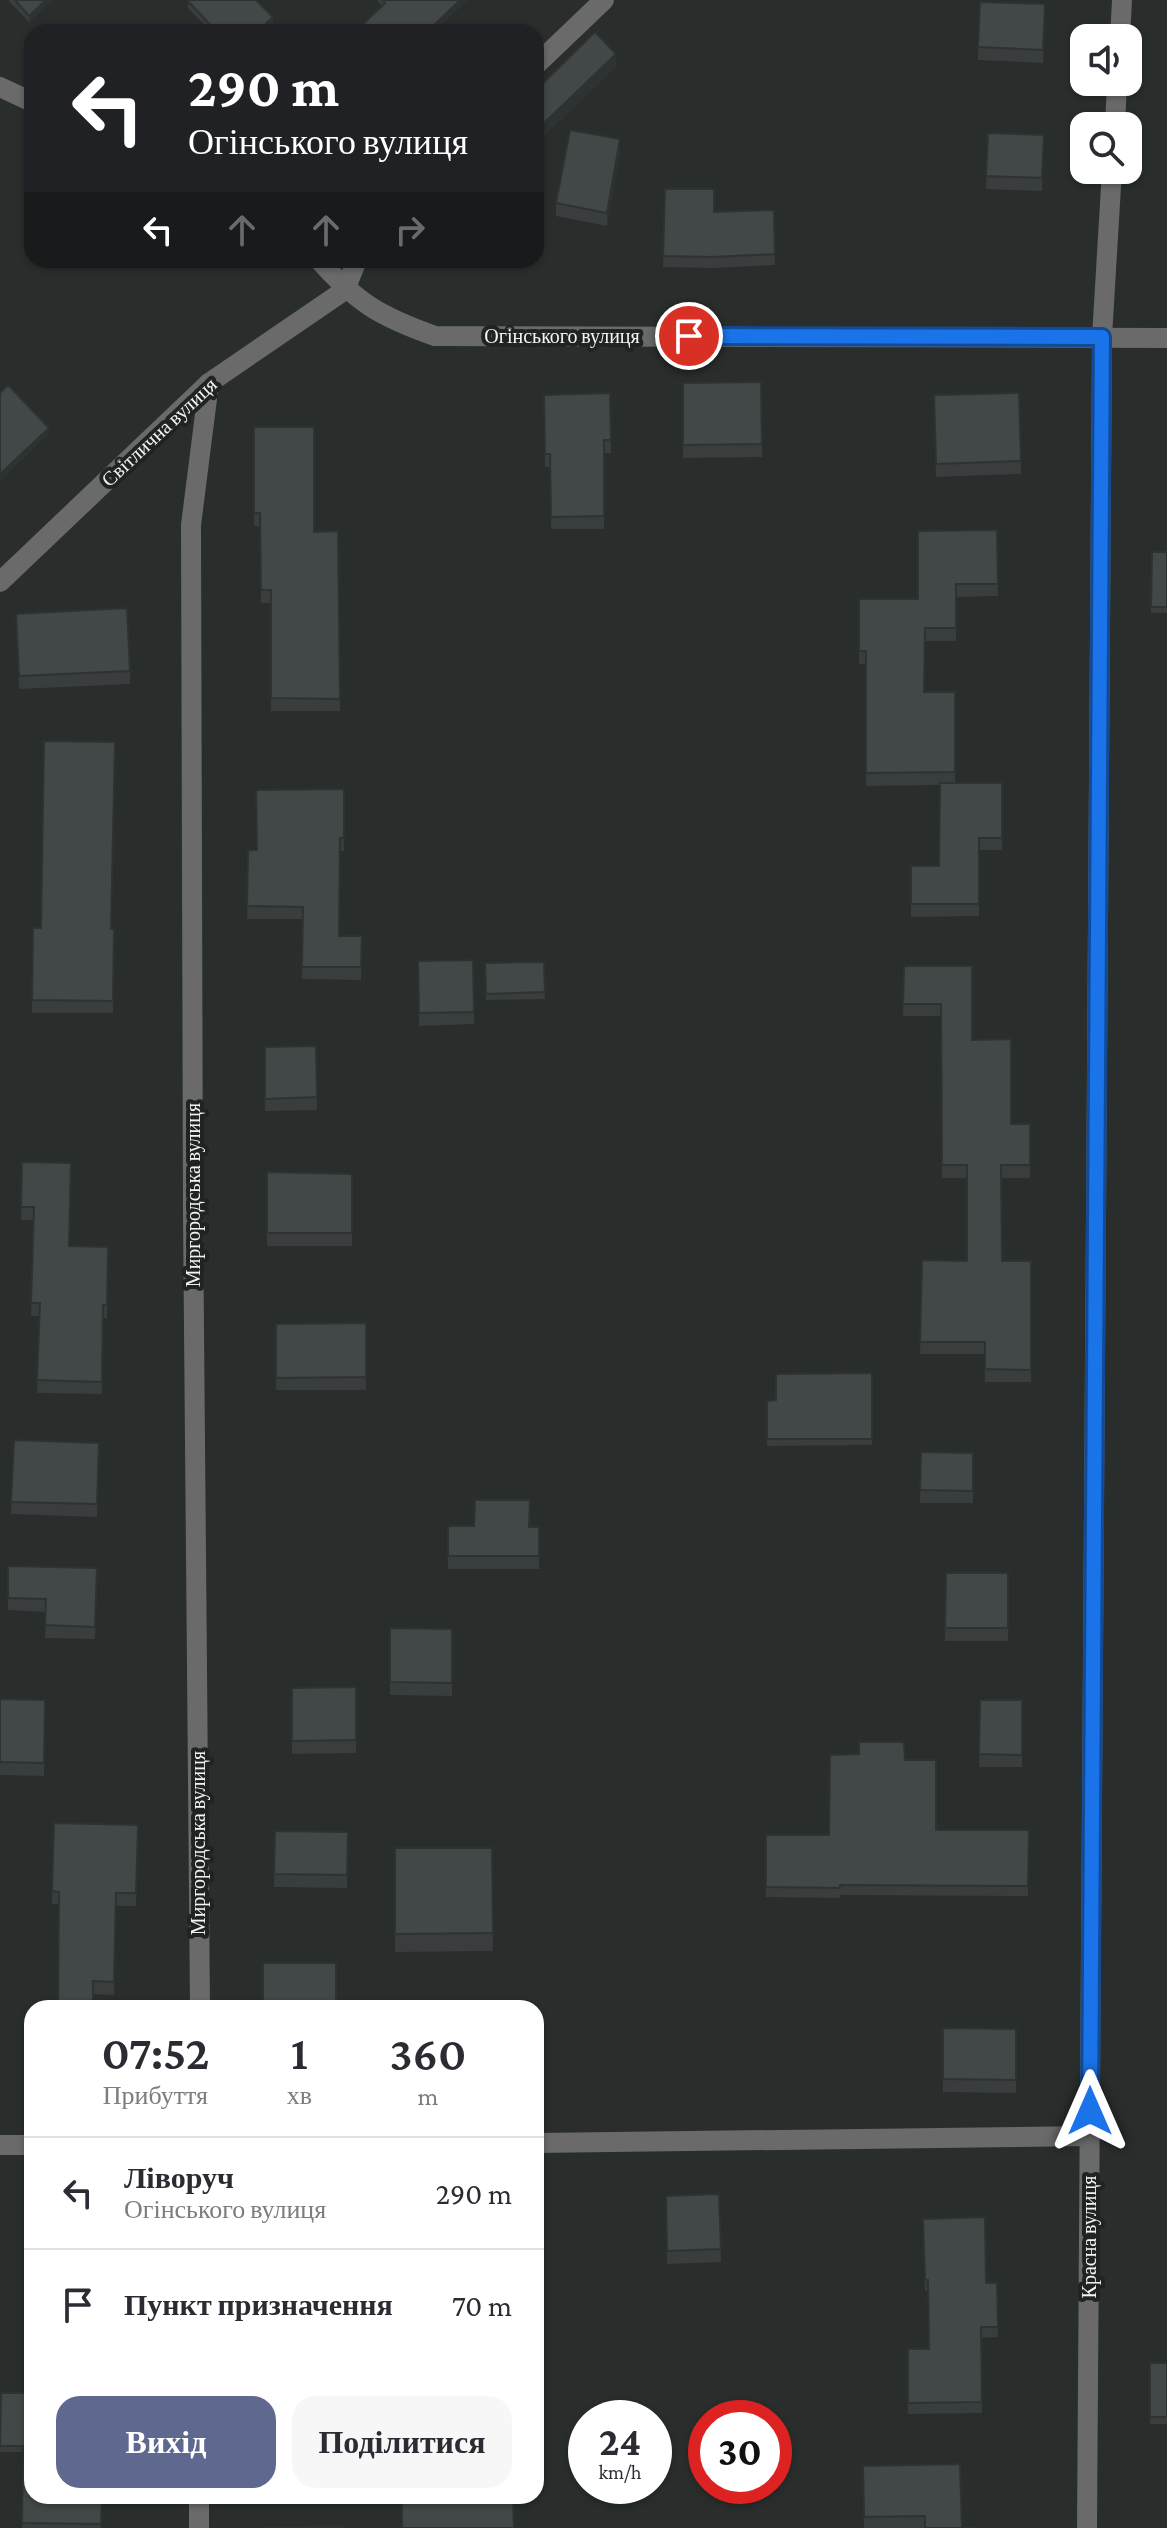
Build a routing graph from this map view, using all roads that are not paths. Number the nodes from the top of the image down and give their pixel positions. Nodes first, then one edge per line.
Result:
1 (604, 0) edge
2 (1122, 0) edge
3 (1121, 24) edge
4 (544, 57) edge
5 (0, 87) edge
6 (24, 98) edge
7 (1111, 184) edge
8 (326, 268) edge
9 (354, 268) edge
10 (345, 290) junction
11 (1102, 337) junction
12 (1167, 338) edge
13 (209, 383) junction
14 (0, 582) edge
15 (200, 2000) edge
16 (1090, 2136) junction
17 (544, 2143) edge
18 (0, 2145) edge
19 (24, 2145) edge
20 (199, 2504) edge
21 (199, 2528) edge
22 (1087, 2528) edge

1 - 4 street
2 - 3 street
5 - 6 street
7 - 11 street, Красна вулиця
8 - 10 street, Огінського вулиця
9 - 10 street
10 - 11 street, Огінського вулиця
10 - 13 street, Світлична вулиця
11 - 12 street, Огінського вулиця
11 - 16 street, Красна вулиця
13 - 14 street, Світлична вулиця
13 - 15 street, Миргородська вулиця
16 - 17 street
16 - 22 street, Красна вулиця
18 - 19 street
20 - 21 street

